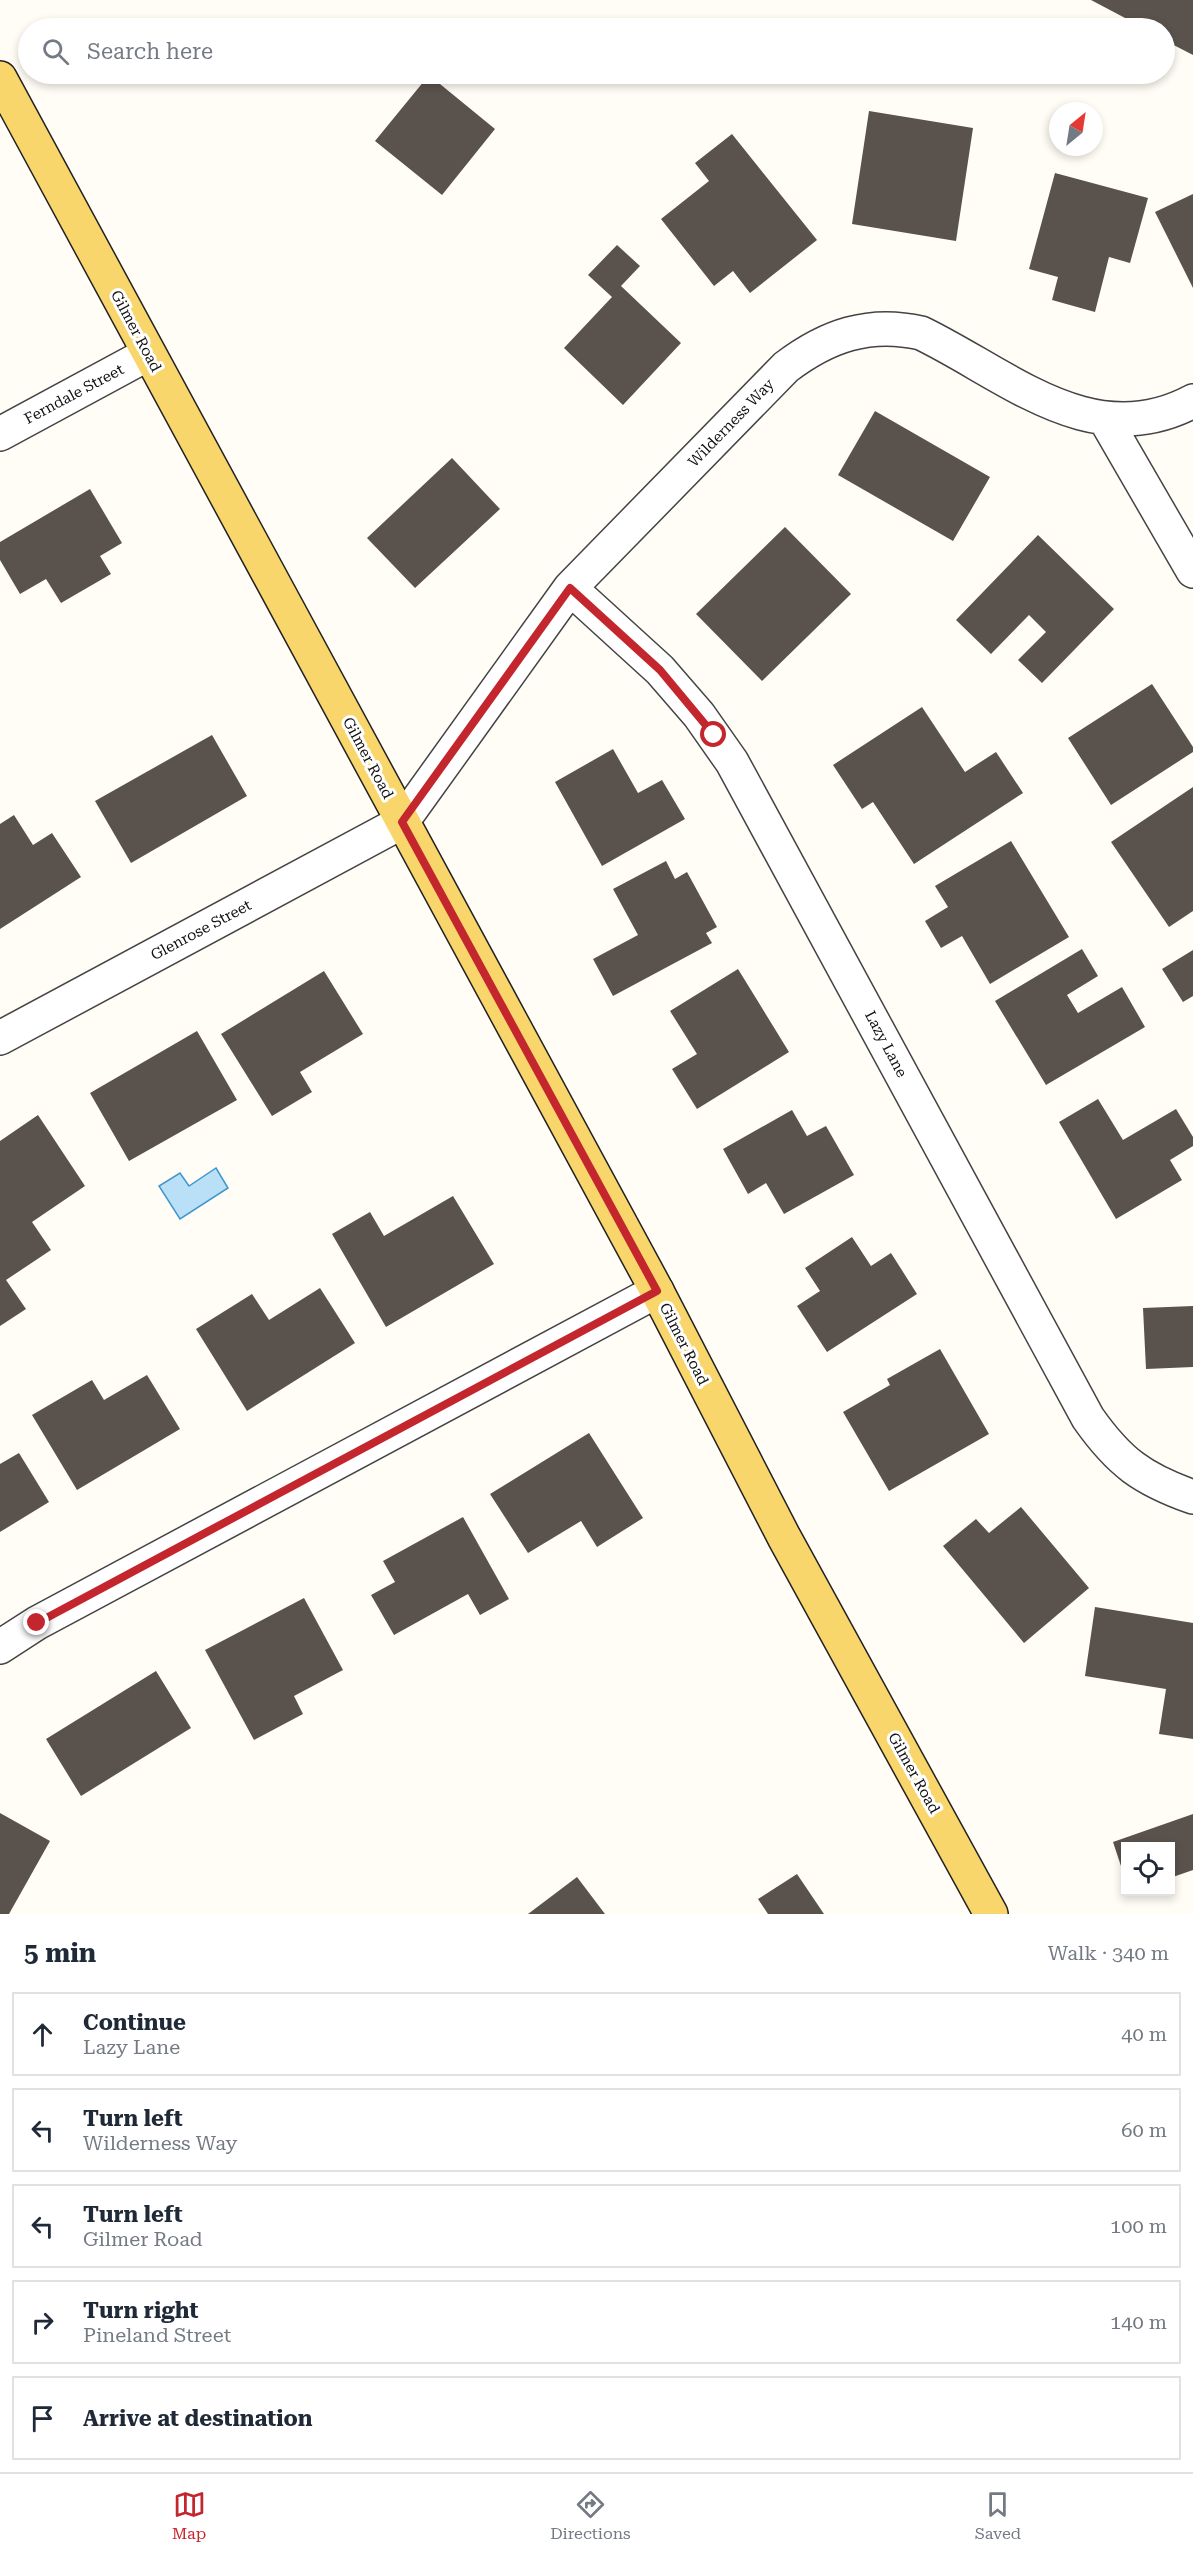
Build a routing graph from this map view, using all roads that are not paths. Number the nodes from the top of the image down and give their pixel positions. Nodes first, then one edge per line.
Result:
1 (0, 78) edge
2 (148, 354) junction
3 (1193, 401) edge
4 (1105, 419) junction
5 (0, 434) edge
6 (1193, 571) edge
7 (570, 588) junction
8 (402, 822) junction
9 (0, 1038) edge
10 (657, 1291) junction
11 (1193, 1497) edge
12 (0, 1647) edge
13 (961, 1859) junction
14 (976, 1914) edge
15 (991, 1914) edge

1 - 2 main road, Gilmer Road
2 - 5 street, Ferndale Street
2 - 8 main road, Gilmer Road
3 - 4 street, Wilderness Way
4 - 6 street
4 - 7 street, Wilderness Way
7 - 8 street, Wilderness Way
7 - 11 street, Lazy Lane
8 - 9 street, Glenrose Street
8 - 10 main road, Gilmer Road
10 - 12 street
10 - 13 main road, Gilmer Road
13 - 14 main road
13 - 15 main road, Gilmer Road

